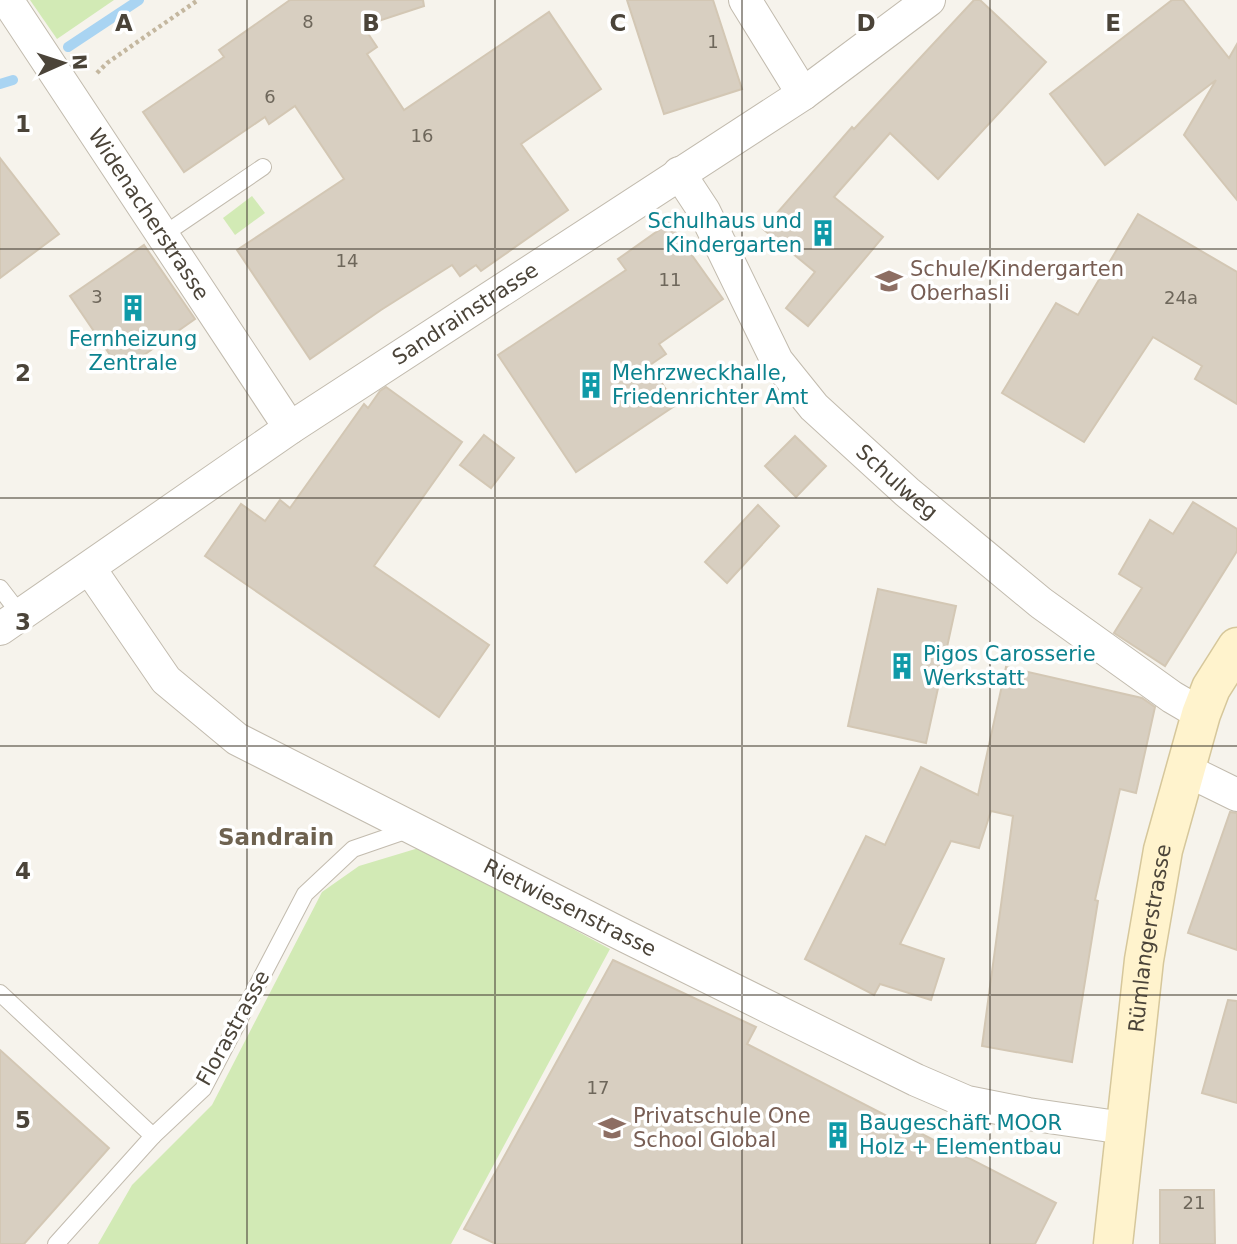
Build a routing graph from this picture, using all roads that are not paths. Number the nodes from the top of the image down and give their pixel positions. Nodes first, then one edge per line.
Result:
1 (7, 0) edge
2 (745, 0) edge
3 (929, 0) edge
4 (803, 94) junction
5 (263, 167) dead end
6 (679, 173) junction
7 (163, 235) junction
8 (290, 428) junction
9 (90, 569) junction
10 (0, 588) edge
11 (10, 622) edge
12 (1237, 647) edge
13 (1201, 714) junction
14 (1184, 769) junction
15 (1237, 795) edge
16 (412, 828) junction
17 (0, 993) edge
18 (1124, 1128) junction
19 (153, 1136) junction
20 (56, 1244) edge
21 (1113, 1244) edge

1 - 7 street, Widenacherstrasse
2 - 4 street
3 - 4 street, Sandrainstrasse
4 - 6 street, Sandrainstrasse
5 - 7 lane
6 - 8 street, Sandrainstrasse
6 - 13 street, Schulweg
7 - 8 street, Widenacherstrasse
8 - 9 street, Sandrainstrasse
9 - 11 street, Sandrainstrasse
9 - 16 street, Rietwiesenstrasse
10 - 11 lane
12 - 13 street, Rümlangerstrasse
13 - 14 street, Rümlangerstrasse
14 - 15 street
14 - 18 street, Rümlangerstrasse
16 - 18 street, Rietwiesenstrasse
16 - 19 lane, Florastrasse
17 - 19 lane
18 - 21 street, Rümlangerstrasse
19 - 20 lane, Florastrasse

